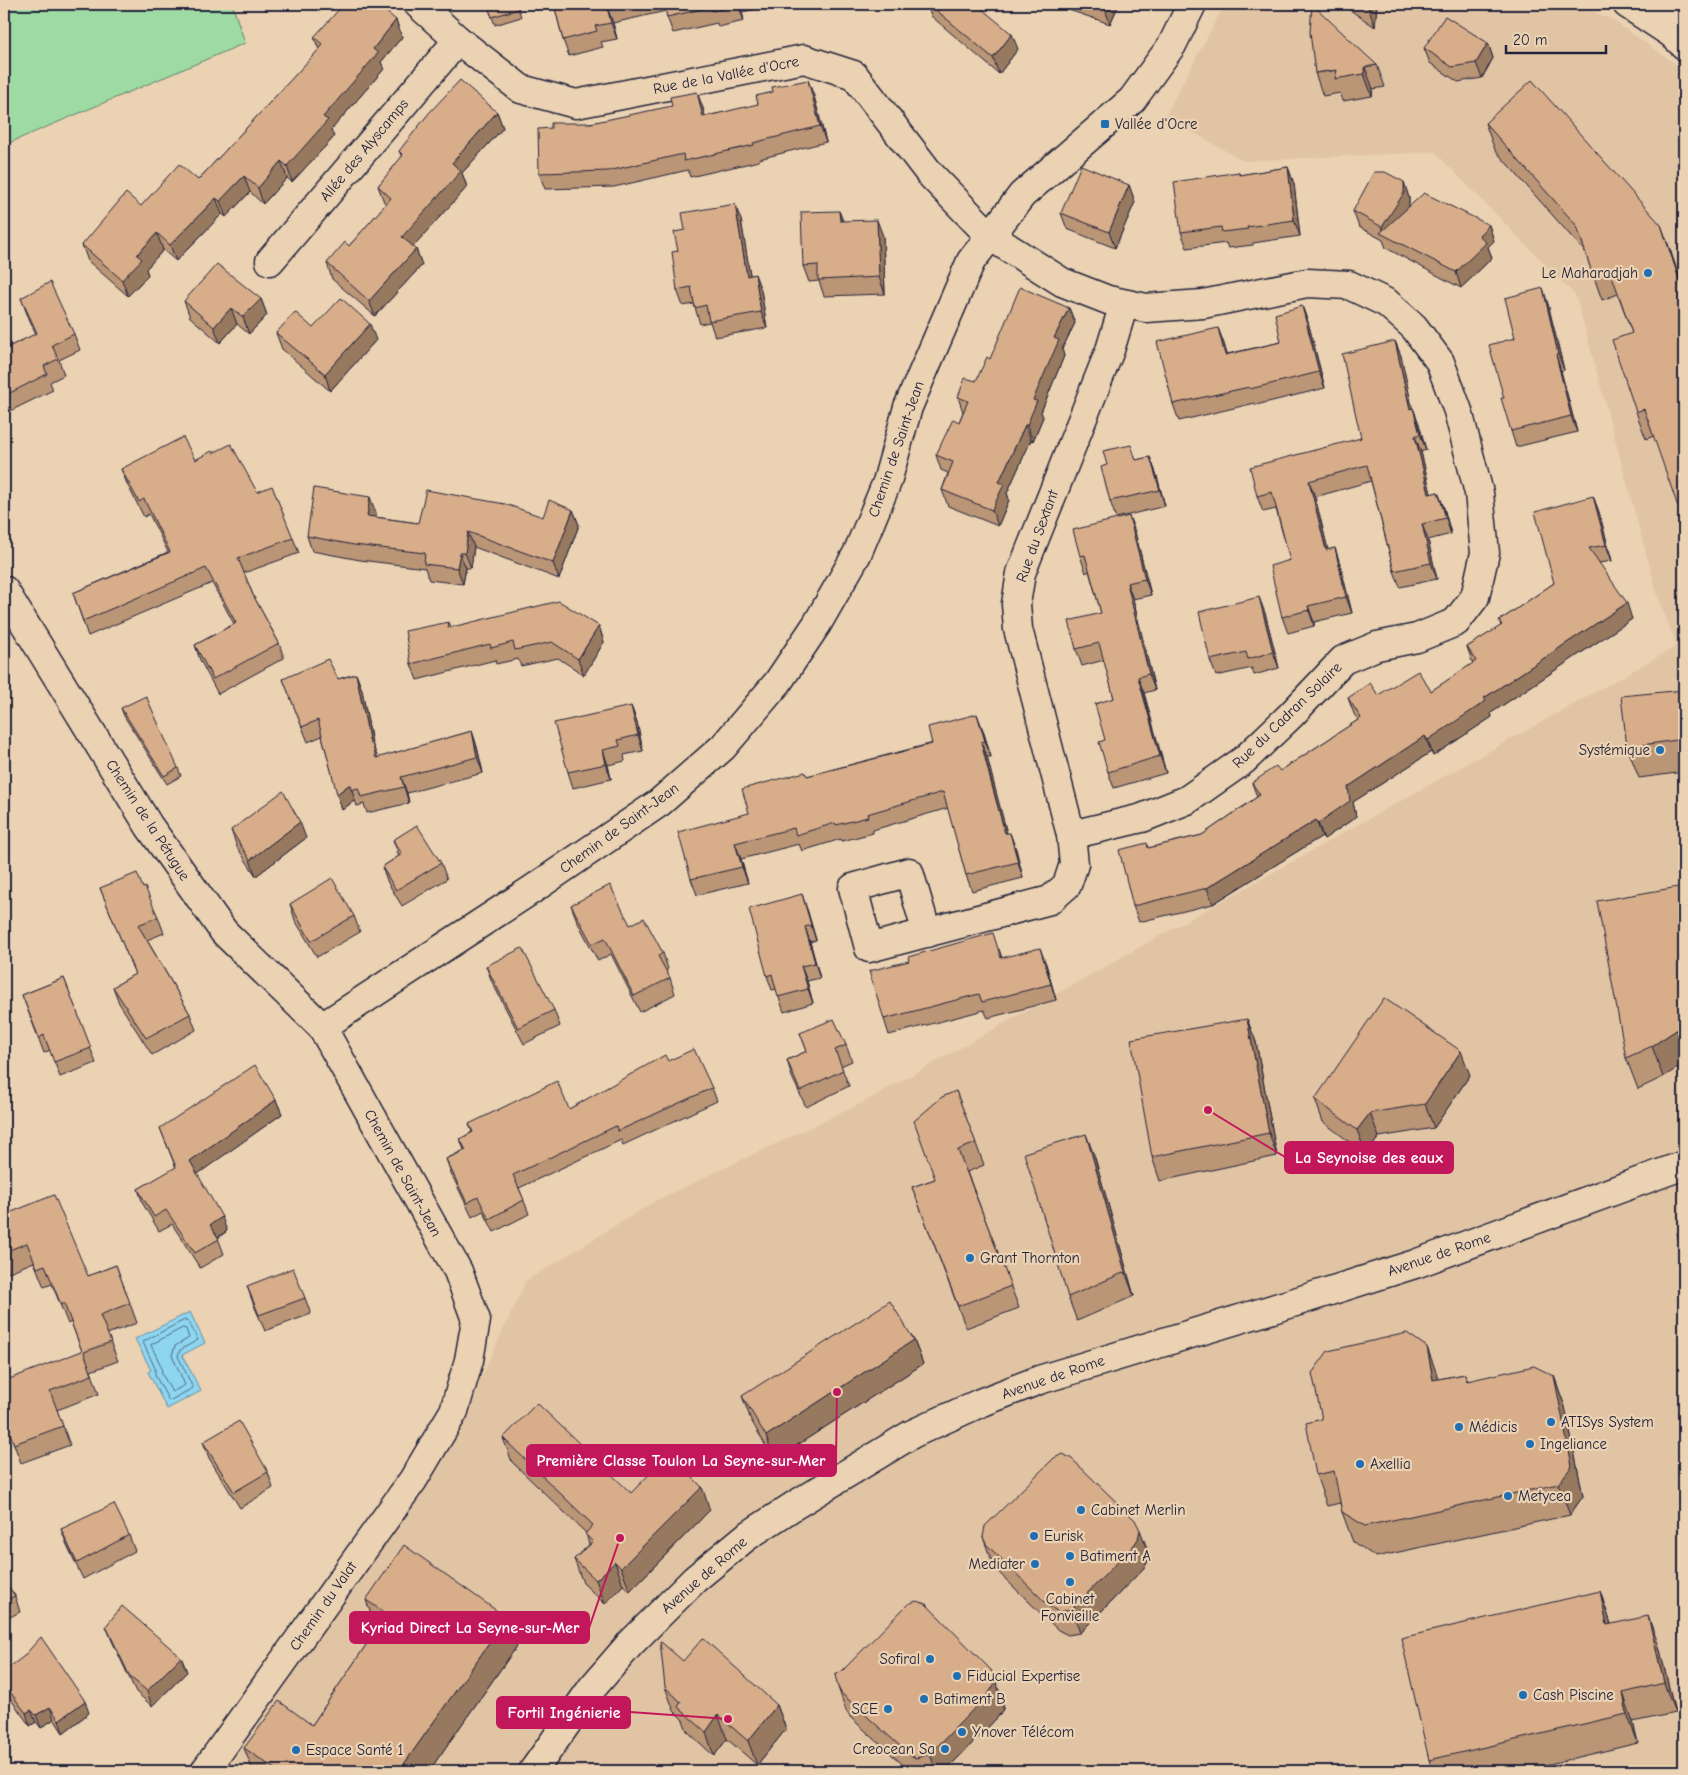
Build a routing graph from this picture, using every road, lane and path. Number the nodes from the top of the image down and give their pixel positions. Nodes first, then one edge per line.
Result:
1 (1192, 4) edge
2 (1628, 4) edge
3 (1671, 4) edge
4 (428, 6) edge
5 (1684, 13) edge
6 (458, 40) junction
7 (1684, 45) edge
8 (990, 236) junction
9 (270, 261) dead end
10 (1124, 304) junction
11 (4, 590) edge
12 (1071, 834) junction
13 (927, 933) dead end
14 (322, 1027) junction
15 (1684, 1165) edge
16 (438, 1438) joint
17 (205, 1771) edge
18 (533, 1771) edge

1 - 8 street, Chemin de Saint-Jean
2 - 7 street
3 - 5 street
4 - 6 street, Rue de la Vallée d'Ocre
6 - 8 street, Rue de la Vallée d'Ocre
6 - 9 street, Allée des Alyscamps
8 - 10 street, Rue du Cadran Solaire
8 - 14 street, Chemin de Saint-Jean
10 - 12 street, Rue du Sextant
10 - 12 street, Rue du Cadran Solaire
11 - 14 street, Chemin de la Pétugue
12 - 13 street, Rue du Sextant
14 - 16 street, Chemin de Saint-Jean
15 - 18 street, Avenue de Rome
16 - 17 street, Chemin du Valat

